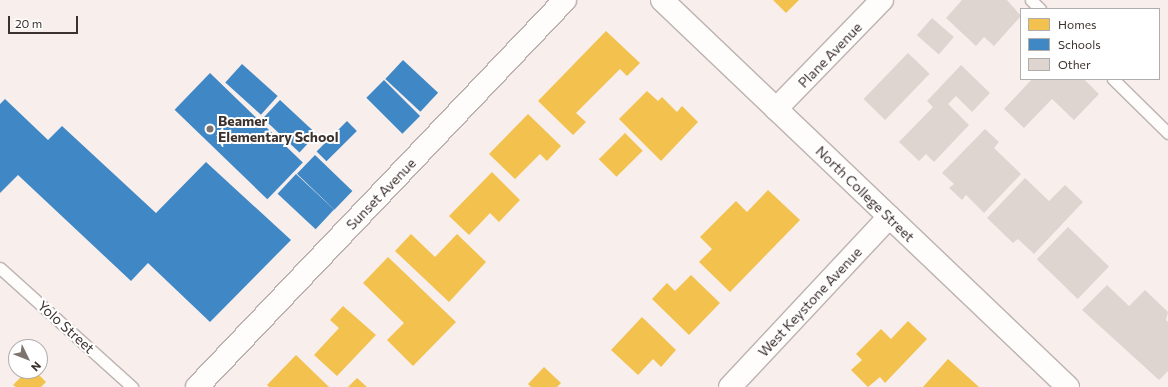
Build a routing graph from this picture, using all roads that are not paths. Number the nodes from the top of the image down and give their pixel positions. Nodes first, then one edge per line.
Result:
1 (565, 0) edge
2 (662, 0) edge
3 (882, 0) edge
4 (1031, 0) edge
5 (1039, 8) edge
6 (1114, 80) edge
7 (776, 109) junction
8 (1168, 132) edge
9 (890, 217) junction
10 (0, 268) edge
11 (132, 387) edge
12 (197, 387) edge
13 (730, 387) edge
14 (1068, 387) edge

1 - 12 street, Sunset Avenue
2 - 7 street, North College Street
3 - 7 street, Plane Avenue
4 - 5 lane
6 - 8 lane
7 - 9 street, North College Street
9 - 13 street, West Keystone Avenue
9 - 14 street, North College Street
10 - 11 lane, Yolo Street

